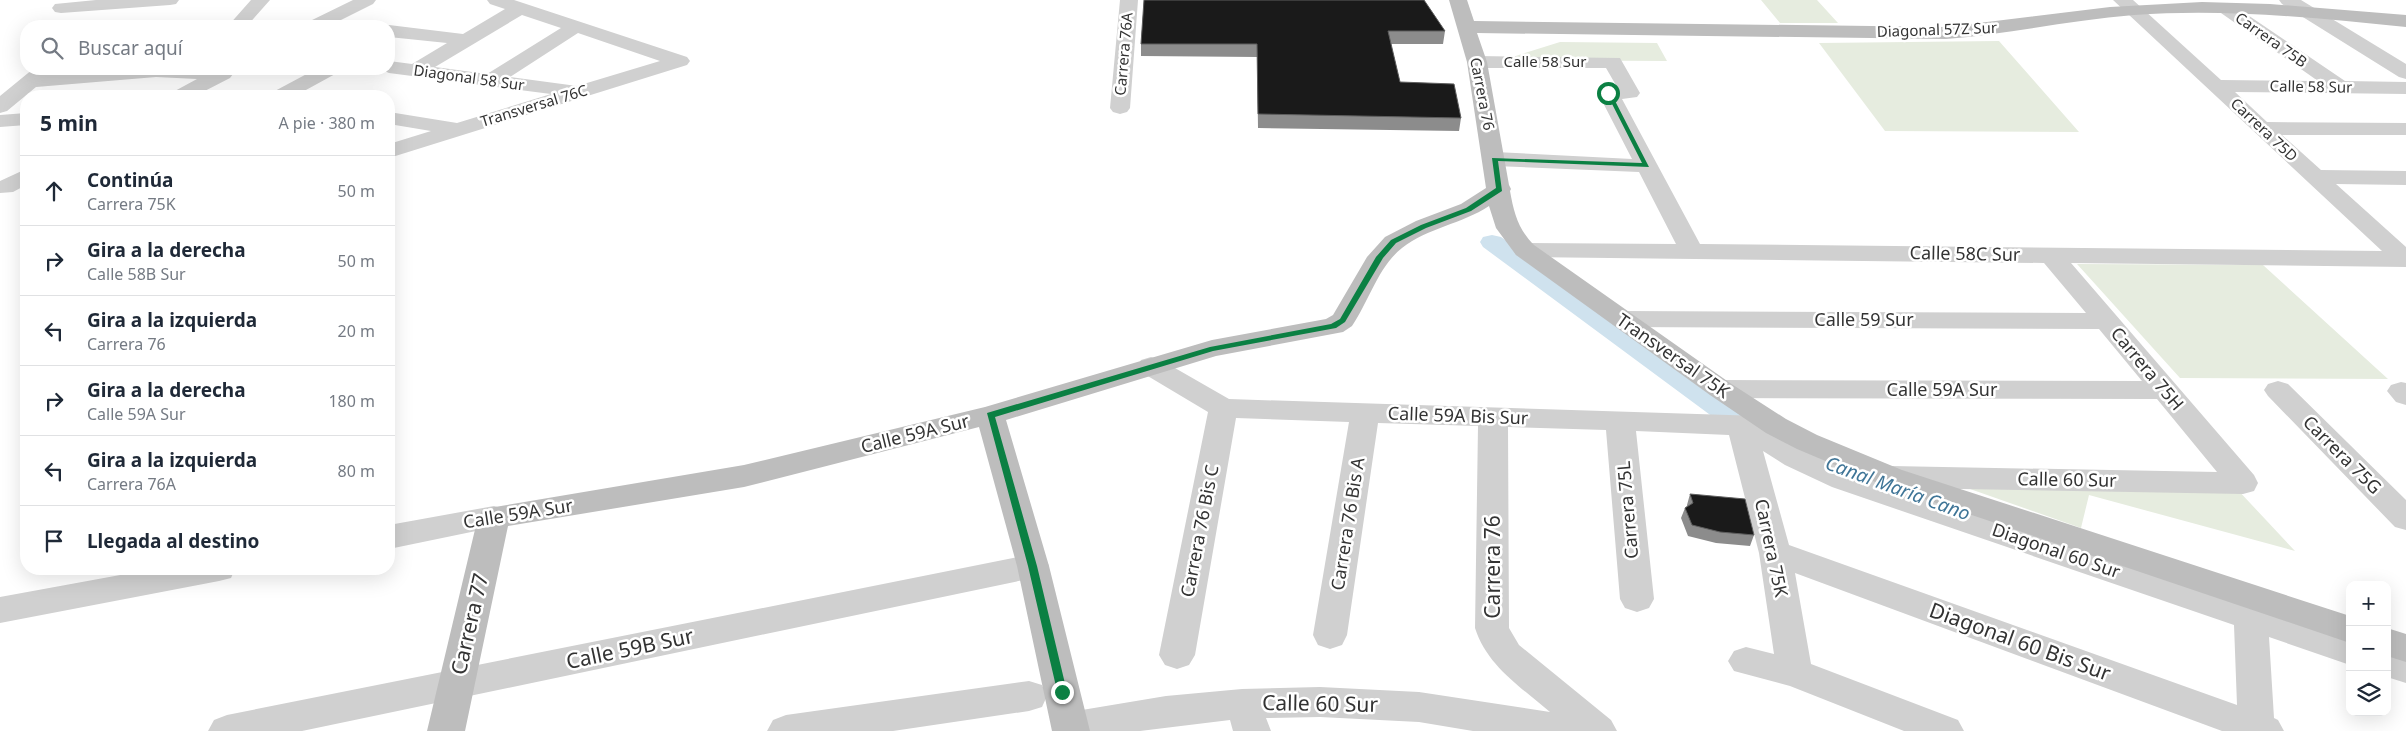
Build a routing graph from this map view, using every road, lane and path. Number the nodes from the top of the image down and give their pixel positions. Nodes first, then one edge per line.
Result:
1 (170, 0) edge
2 (261, 0) edge
3 (367, 0) edge
4 (496, 0) edge
5 (1129, 0) edge
6 (1458, 0) edge
7 (2288, 0) edge
8 (2379, 0) edge
9 (2128, 5) edge
10 (61, 8) dead end
11 (520, 8) junction
12 (2227, 9) junction
13 (2308, 12) junction
14 (2406, 16) edge
15 (242, 20) edge
16 (327, 20) edge
17 (2406, 21) edge
18 (576, 26) junction
19 (1467, 27) junction
20 (395, 31) edge
21 (466, 40) junction
22 (1477, 62) junction
23 (395, 68) edge
24 (416, 70) junction
25 (2406, 74) edge
26 (37, 75) edge
27 (221, 75) edge
28 (319, 75) edge
29 (490, 80) junction
30 (2216, 86) junction
31 (2340, 87) junction
32 (2406, 88) edge
33 (20, 90) edge
34 (20, 90) edge
35 (192, 90) edge
36 (291, 90) edge
37 (579, 92) junction
38 (0, 108) edge
39 (1120, 108) dead end
40 (20, 119) edge
41 (395, 119) edge
42 (0, 121) edge
43 (2262, 128) junction
44 (2406, 129) edge
45 (458, 130) junction
46 (395, 149) edge
47 (1495, 159) junction
48 (1646, 166) junction
49 (2316, 177) junction
50 (2406, 178) edge
51 (1500, 189) junction
52 (2378, 234) junction
53 (2406, 234) edge
54 (1525, 250) junction
55 (1692, 252) junction
56 (2051, 255) junction
57 (2405, 259) edge
58 (1622, 319) junction
59 (2106, 321) junction
60 (1151, 366) junction
61 (1720, 390) junction
62 (2164, 390) junction
63 (2278, 390) dead end
64 (1223, 408) junction
65 (1365, 413) junction
66 (990, 415) junction
67 (1493, 417) junction
68 (1620, 421) junction
69 (1741, 425) junction
70 (1776, 426) junction
71 (1891, 477) junction
72 (2243, 483) joint
73 (494, 517) junction
74 (2406, 520) edge
75 (395, 535) edge
76 (1774, 553) junction
77 (1033, 566) junction
78 (187, 575) edge
79 (1637, 600) dead end
80 (2250, 607) junction
81 (0, 610) edge
82 (2346, 629) edge
83 (1330, 635) dead end
84 (2391, 643) edge
85 (2346, 648) edge
86 (2406, 648) edge
87 (1177, 655) dead end
88 (1746, 661) dead end
89 (2391, 664) edge
90 (2406, 669) edge
91 (1795, 673) junction
92 (456, 684) junction
93 (1029, 696) dead end
94 (1247, 718) edge
95 (1424, 719) edge
96 (1071, 729) edge
97 (2259, 730) edge
98 (227, 731) edge
99 (446, 731) edge
100 (786, 731) edge
101 (1570, 731) edge
102 (1598, 731) edge
103 (1945, 731) edge

1 - 10 street
2 - 15 street
3 - 16 street
4 - 11 street
5 - 39 street, Carrera 76A
6 - 19 street, Carrera 76
7 - 13 street
8 - 14 street
9 - 12 street, Diagonal 57Z Sur
9 - 19 street, Diagonal 57Z Sur
9 - 30 street, Carrera 75D
11 - 18 street
11 - 21 street
12 - 13 street, Diagonal 57Z Sur
12 - 31 street, Carrera 75B
13 - 17 street, Diagonal 57Z Sur
13 - 25 street
18 - 29 street
18 - 37 street, Transversal 76C
19 - 22 street, Carrera 76
20 - 21 street
21 - 24 street
22 - 47 street, Carrera 76
22 - 48 street, Calle 58 Sur
23 - 24 street, Diagonal 58 Sur
24 - 29 street, Diagonal 58 Sur
26 - 33 street
27 - 35 street
28 - 36 street
29 - 37 street, Diagonal 58 Sur
30 - 31 street, Calle 58 Sur
30 - 43 street, Carrera 75D
31 - 32 street, Calle 58 Sur
34 - 38 street
37 - 45 street, Transversal 76C
40 - 42 street
41 - 45 street
43 - 44 street
43 - 49 street, Carrera 75D
45 - 46 street, Transversal 76C
47 - 48 street
47 - 51 street, Carrera 76
48 - 55 street
49 - 50 street
49 - 52 street, Carrera 75D
51 - 54 street, Transversal 75K
51 - 60 street, Calle 59A Sur
52 - 53 street
52 - 57 street, Carrera 75D
54 - 55 street, Calle 58C Sur
54 - 58 street, Transversal 75K
55 - 56 street, Calle 58C Sur
56 - 57 street, Calle 58C Sur
56 - 59 street, Carrera 75H
58 - 59 street, Calle 59 Sur
58 - 61 street, Transversal 75K
59 - 62 street, Carrera 75H
60 - 64 street, Calle 59A Bis Sur
60 - 66 street, Calle 59A Sur
61 - 62 street, Calle 59A Sur
61 - 70 street, Transversal 75K
62 - 72 street, Carrera 75H
63 - 74 street, Carrera 75G
64 - 65 street, Calle 59A Bis Sur
64 - 87 street, Carrera 76 Bis C
65 - 67 street, Calle 59A Bis Sur
65 - 83 street, Carrera 76 Bis A
66 - 73 street, Calle 59A Sur
66 - 77 street
67 - 68 street, Calle 59A Bis Sur
67 - 102 street, Carrera 76
68 - 69 street, Calle 59A Bis Sur
68 - 79 street, Carrera 75L
69 - 70 street, Calle 59A Bis Sur
69 - 76 street, Carrera 75K
69 - 80 street, Diagonal 60 Sur
70 - 71 street, Transversal 75K
71 - 72 street, Calle 60 Sur
71 - 80 street, Diagonal 60 Sur
73 - 75 street, Calle 59A Sur
73 - 92 street, Carrera 77
76 - 91 street, Carrera 75K
76 - 97 street, Diagonal 60 Bis Sur
77 - 92 street, Calle 59B Sur
77 - 96 street
78 - 81 street
80 - 82 street, Diagonal 60 Sur
80 - 85 street, Diagonal 60 Sur
80 - 97 street
84 - 86 street
88 - 91 street
89 - 90 street
91 - 103 street
92 - 98 street, Calle 59B Sur
92 - 99 street, Carrera 77
93 - 100 street
94 - 95 street, Calle 60 Sur
94 - 96 street, Calle 60 Sur
95 - 101 street, Calle 60 Sur

